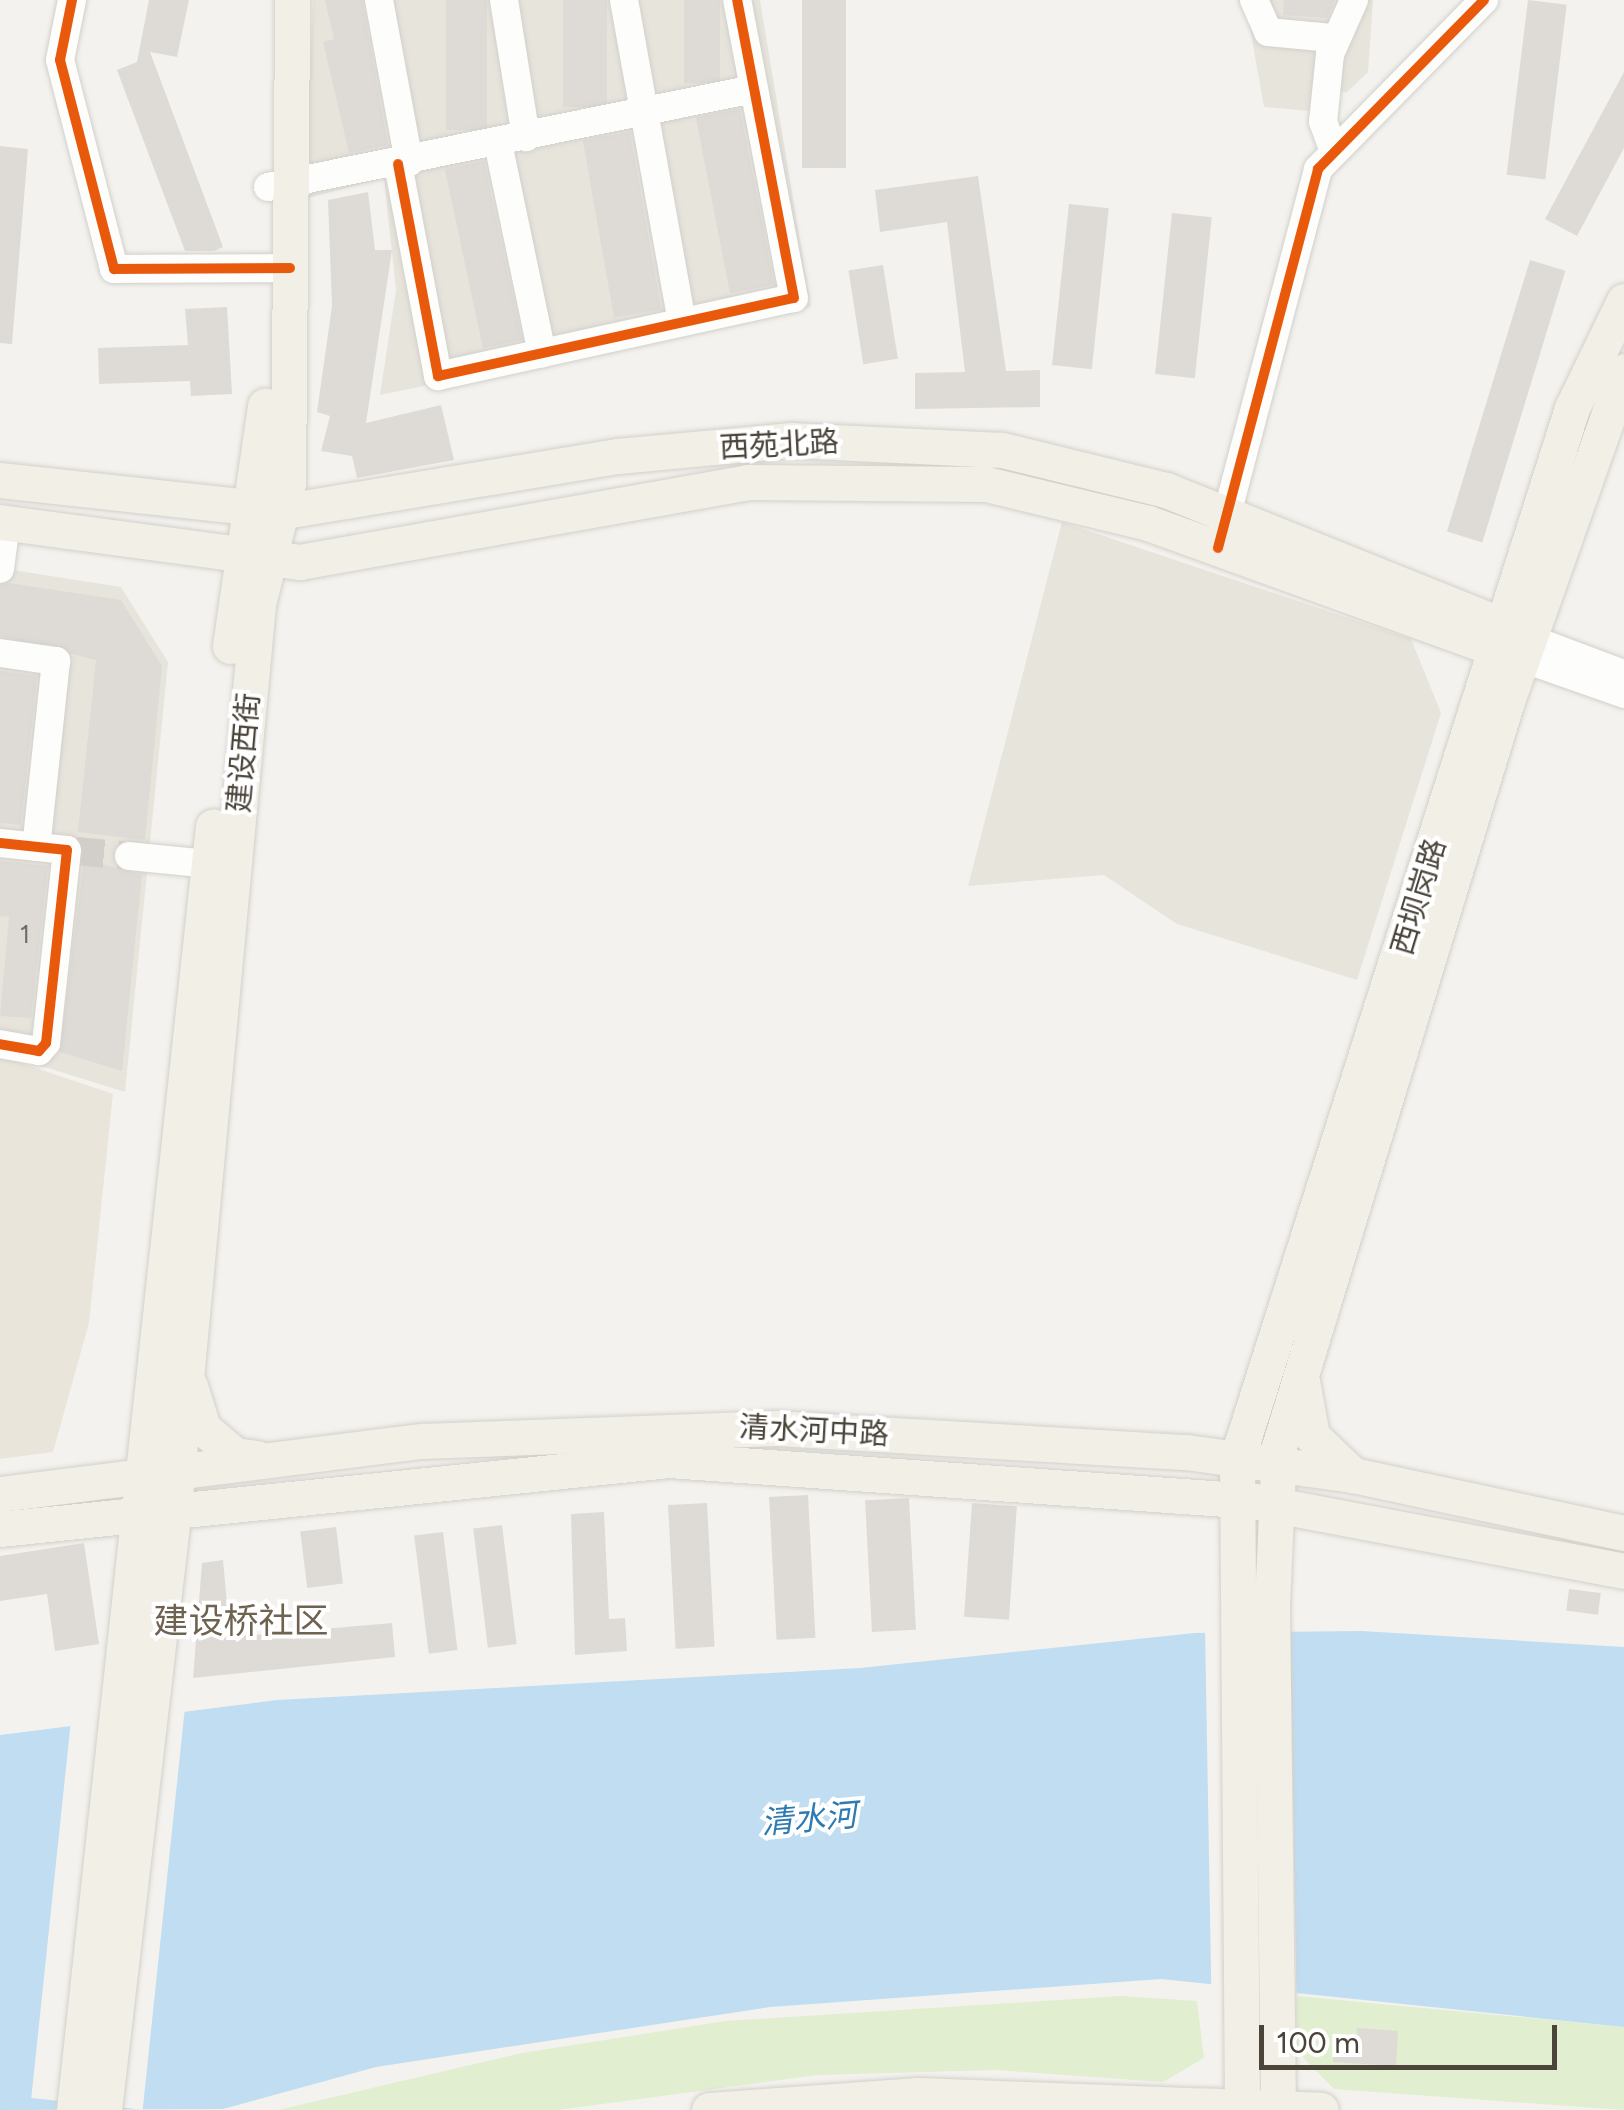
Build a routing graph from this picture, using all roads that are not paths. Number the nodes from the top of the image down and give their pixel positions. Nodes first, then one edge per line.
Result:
1 (72, 0) edge
2 (274, 0) edge
3 (292, 0) edge
4 (379, 0) edge
5 (504, 0) edge
6 (624, 0) edge
7 (736, 0) edge
8 (1354, 0) edge
9 (1484, 0) edge
10 (1260, 8) edge
11 (1332, 38) junction
12 (752, 89) junction
13 (642, 112) junction
14 (512, 140) junction
15 (1333, 148) junction
16 (403, 163) junction
17 (280, 187) junction
18 (278, 268) junction
19 (1624, 302) edge
20 (682, 322) junction
21 (542, 353) junction
22 (1624, 371) edge
23 (0, 480) edge
24 (270, 511) junction
25 (1228, 513) junction
26 (3, 522) edge
27 (1218, 548) junction
28 (256, 557) junction
29 (0, 569) edge
30 (1513, 641) junction
31 (0, 654) edge
32 (1624, 674) edge
33 (1624, 694) edge
34 (0, 843) edge
35 (36, 847) junction
36 (129, 856) tunnel mouth
37 (209, 864) junction
38 (0, 1044) edge
39 (1302, 1369) junction
40 (187, 1372) junction
41 (156, 1391) junction
42 (1262, 1400) junction
43 (1186, 1452) junction
44 (268, 1460) junction
45 (162, 1473) junction
46 (1354, 1475) junction
47 (1255, 1482) junction
48 (84, 1483) junction
49 (0, 1494) edge
50 (1182, 1494) junction
51 (230, 1501) junction
52 (158, 1510) junction
53 (1350, 1514) junction
54 (84, 1519) junction
55 (0, 1529) edge
56 (1624, 1533) edge
57 (1232, 1544) junction
58 (1624, 1571) edge
59 (149, 1583) junction
60 (1272, 1601) junction
61 (137, 1676) junction
62 (1009, 2103) edge
63 (1105, 2105) edge
64 (1242, 2108) edge
65 (1278, 2109) edge
66 (74, 2110) edge
67 (104, 2110) edge
68 (709, 2110) edge
69 (1321, 2110) edge

1 - 18 street
2 - 17 main road, 建设西街
3 - 17 main road, 建设西街
4 - 16 street
5 - 14 street
6 - 13 street
7 - 12 street
8 - 11 street
9 - 15 street
10 - 11 street
11 - 15 street
12 - 13 street
12 - 20 street
13 - 14 street
13 - 20 street
14 - 16 street
14 - 21 street
15 - 25 street
16 - 17 street
16 - 21 street
17 - 18 main road, 建设西街
18 - 24 main road, 建设西街
19 - 30 main road, 西坝岗路
20 - 21 street
22 - 30 main road, 西坝岗路
23 - 24 main road, 西苑北路
24 - 25 main road, 西苑北路
24 - 28 main road, 建设西街
25 - 27 street
25 - 30 main road, 西苑北路
26 - 28 main road, 西苑北路
26 - 29 street
27 - 28 main road, 西苑北路
27 - 30 main road, 西苑北路
28 - 37 main road, 建设西街
28 - 40 main road, 建设西街
30 - 32 street
30 - 33 street
30 - 39 main road, 西坝岗路
30 - 42 main road, 西坝岗路
31 - 35 street
34 - 35 street
35 - 38 street
36 - 37 street
37 - 41 main road, 建设西街
39 - 46 main road
39 - 47 main road, 西坝岗路
40 - 44 main road
40 - 45 main road, 建设西街
41 - 45 main road, 建设西街
41 - 48 main road
42 - 43 main road
42 - 47 main road, 西坝岗路
43 - 44 main road, 清水河中路
43 - 47 main road, 清水河中路
44 - 45 main road, 清水河中路
45 - 48 main road, 清水河中路
45 - 52 main road, 建设西街
46 - 47 main road, 清水河中路
46 - 56 main road, 清水河中路
47 - 50 main road, 清水河中路
47 - 53 main road, 清水河中路
47 - 57 main road
47 - 60 main road
48 - 49 main road, 清水河中路
50 - 51 main road, 清水河中路
50 - 57 main road
51 - 52 main road, 清水河中路
51 - 59 main road
52 - 54 main road, 清水河中路
52 - 59 main road, 建设西街
53 - 58 main road, 清水河中路
53 - 60 main road
54 - 55 main road, 清水河中路
54 - 59 main road
57 - 64 main road
59 - 61 main road, 建设西街
60 - 65 main road
61 - 66 main road
61 - 67 main road
62 - 63 main road
62 - 68 main road
63 - 64 main road
64 - 65 main road
65 - 69 main road

